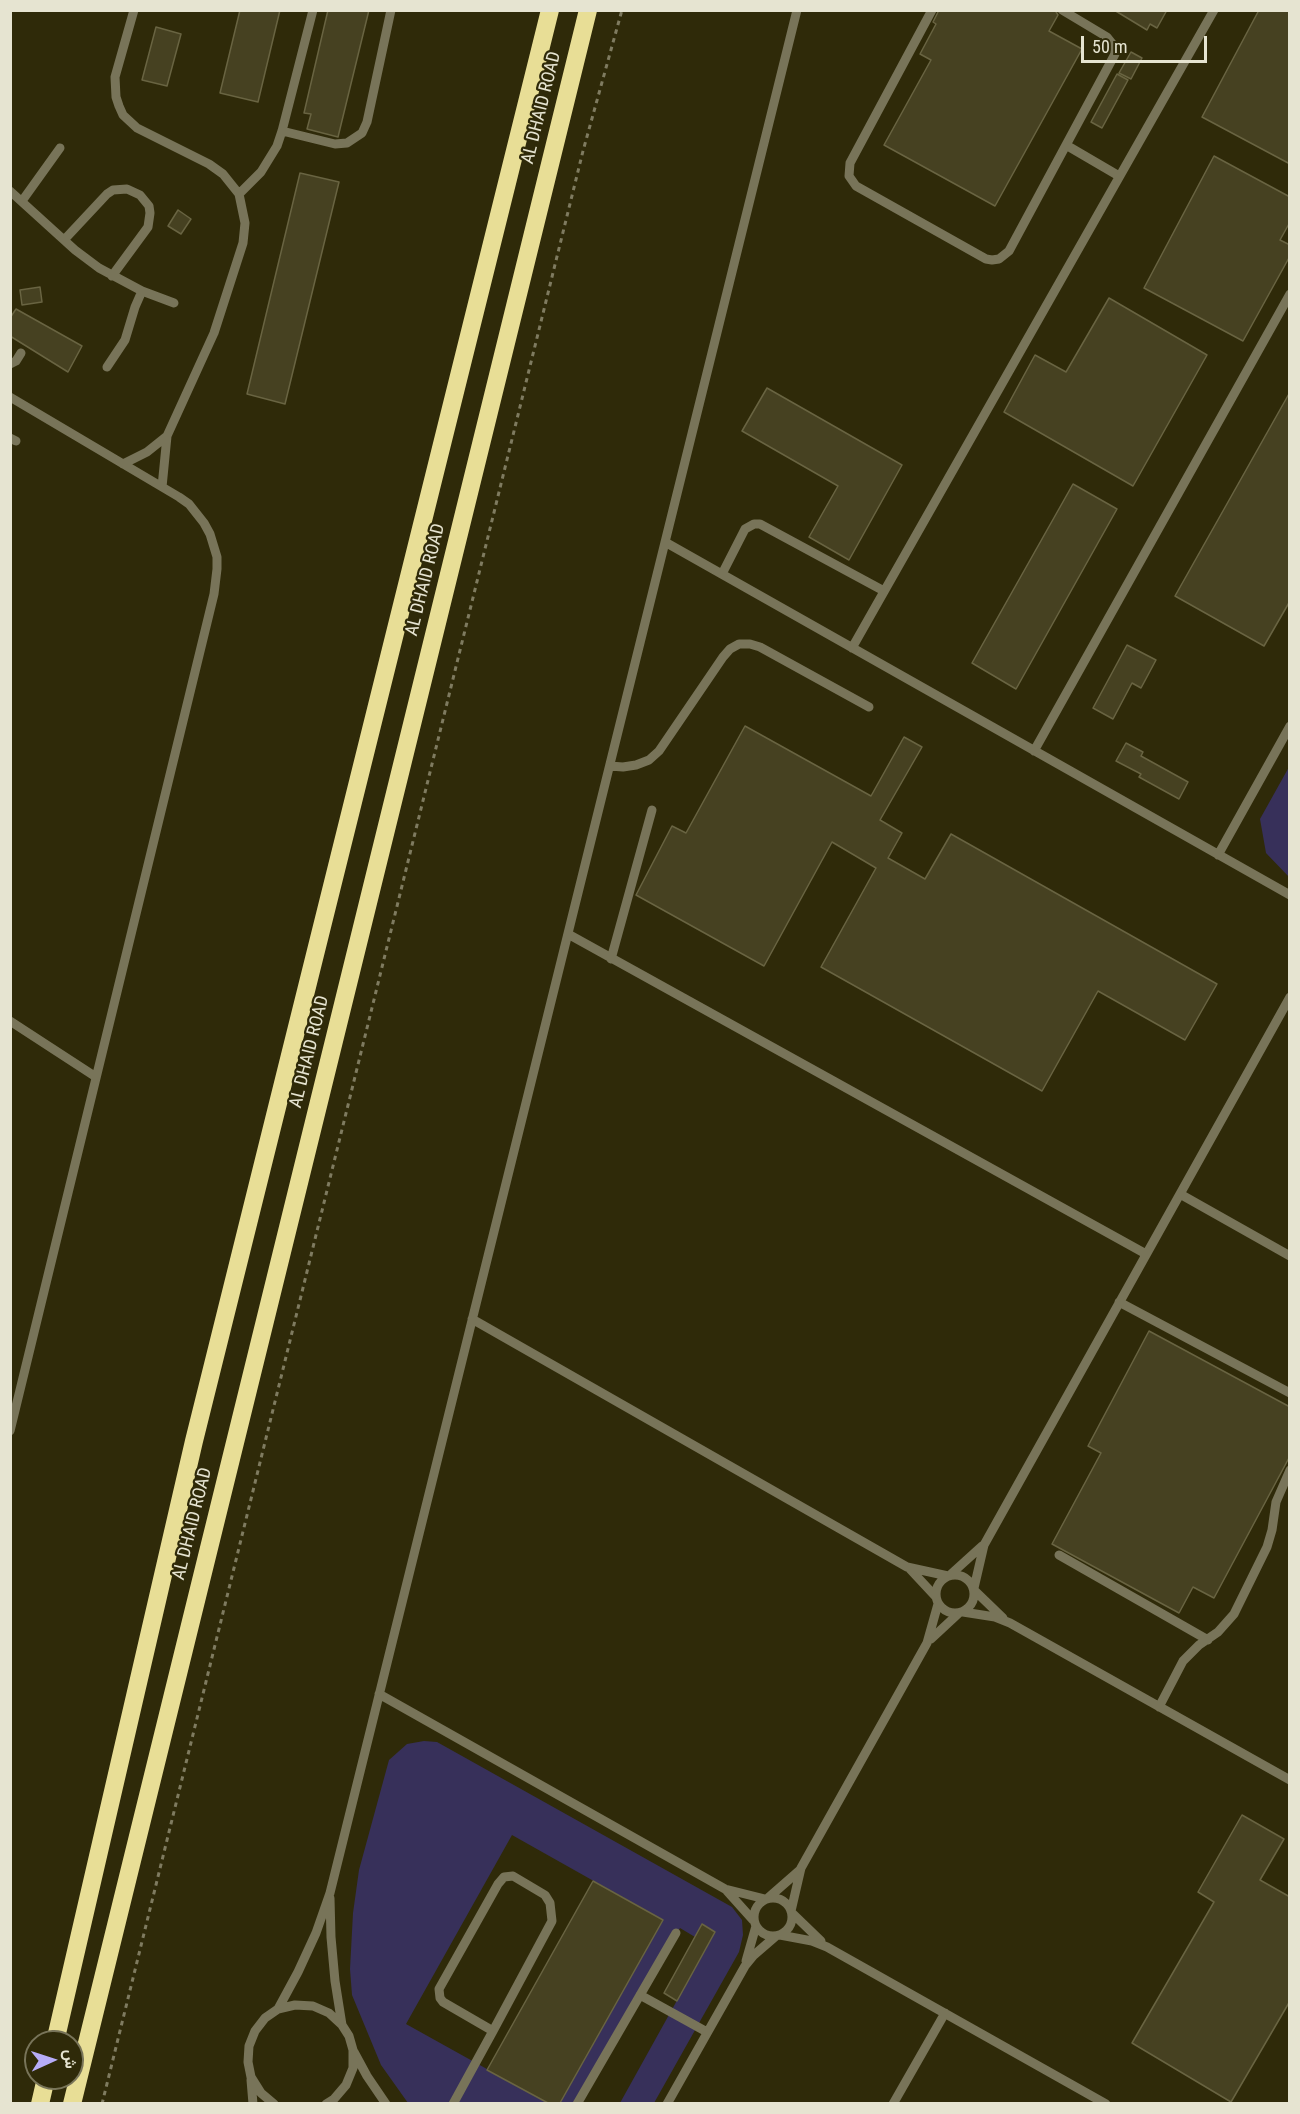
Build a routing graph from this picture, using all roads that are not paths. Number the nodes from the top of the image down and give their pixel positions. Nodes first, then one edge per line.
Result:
1 (134, 10) edge
2 (313, 10) edge
3 (391, 10) edge
4 (549, 10) edge
5 (588, 10) edge
6 (797, 10) edge
7 (932, 10) edge
8 (1062, 10) edge
9 (1214, 10) edge
10 (282, 131) junction
11 (1066, 145) junction
12 (60, 148) dead end
13 (1119, 177) junction
14 (12, 194) edge
15 (239, 194) junction
16 (21, 201) junction
17 (64, 240) junction
18 (112, 276) junction
19 (142, 291) junction
20 (1290, 294) edge
21 (174, 303) dead end
22 (21, 352) dead end
23 (10, 364) edge
24 (108, 367) dead end
25 (10, 397) edge
26 (167, 436) junction
27 (123, 464) junction
28 (162, 487) junction
29 (665, 542) junction
30 (722, 574) junction
31 (884, 591) junction
32 (852, 648) junction
33 (869, 707) dead end
34 (1290, 726) edge
35 (1034, 751) junction
36 (610, 766) junction
37 (652, 810) dead end
38 (1218, 855) junction
39 (1290, 895) edge
40 (568, 934) junction
41 (611, 959) junction
42 (1290, 997) edge
43 (10, 1022) edge
44 (96, 1077) junction
45 (1180, 1194) junction
46 (1146, 1254) junction
47 (1290, 1256) edge
48 (1119, 1302) junction
49 (472, 1319) junction
50 (1290, 1393) edge
51 (10, 1431) edge
52 (1290, 1470) edge
53 (984, 1545) junction
54 (1059, 1555) dead end
55 (908, 1567) junction
56 (949, 1576) junction
57 (974, 1589) junction
58 (937, 1600) junction
59 (961, 1613) junction
60 (1010, 1623) junction
61 (1209, 1640) junction
62 (927, 1643) junction
63 (379, 1694) junction
64 (1159, 1707) junction
65 (1290, 1780) edge
66 (801, 1868) junction
67 (725, 1889) junction
68 (330, 1893) junction
69 (766, 1899) junction
70 (792, 1912) junction
71 (754, 1923) junction
72 (676, 1933) dead end
73 (778, 1936) junction
74 (827, 1947) junction
75 (745, 1966) junction
76 (640, 1995) junction
77 (278, 2009) junction
78 (945, 2013) junction
79 (342, 2025) junction
80 (57, 2030) edge
81 (493, 2031) junction
82 (707, 2032) junction
83 (353, 2050) junction
84 (251, 2077) junction
85 (72, 2103) edge
86 (253, 2103) edge
87 (274, 2103) edge
88 (326, 2103) edge
89 (386, 2103) edge
90 (453, 2103) edge
91 (577, 2103) edge
92 (667, 2103) edge
93 (893, 2103) edge
94 (1106, 2103) edge

1 - 15 lane
2 - 10 lane
3 - 10 lane
4 - 80 highway, AL DHAID ROAD
5 - 85 highway, AL DHAID ROAD
6 - 29 lane
7 - 11 lane
8 - 11 lane
9 - 13 lane
10 - 15 lane
11 - 13 lane
12 - 16 lane
13 - 31 lane
14 - 16 lane
15 - 26 lane
16 - 17 lane
17 - 18 lane
17 - 18 lane
18 - 19 lane
19 - 21 lane
19 - 24 lane
20 - 35 lane
22 - 23 lane
25 - 27 lane
26 - 27 lane
26 - 28 lane
27 - 28 lane
28 - 44 lane
29 - 30 lane
29 - 36 lane
30 - 31 lane
30 - 32 lane
31 - 32 lane
32 - 35 lane
33 - 36 lane
34 - 38 lane
35 - 38 lane
36 - 40 lane
37 - 41 lane
38 - 39 lane
40 - 41 lane
40 - 49 lane
41 - 46 lane
42 - 45 lane
43 - 44 lane
44 - 51 lane
45 - 46 lane
45 - 47 lane
46 - 48 lane
48 - 50 lane
48 - 53 lane
49 - 55 lane
49 - 63 lane
52 - 61 lane
53 - 56 lane
53 - 57 lane
54 - 61 lane
55 - 56 lane
55 - 58 lane
56 - 57 lane
56 - 58 lane
57 - 59 lane
57 - 60 lane
58 - 59 lane
58 - 62 lane
59 - 60 lane
59 - 62 lane
60 - 64 lane
61 - 64 lane
62 - 66 lane
63 - 67 lane
63 - 68 lane
64 - 65 lane
66 - 69 lane
66 - 70 lane
67 - 69 lane
67 - 71 lane
68 - 77 lane
68 - 79 lane
69 - 70 lane
69 - 71 lane
70 - 73 lane
70 - 74 lane
71 - 73 lane
71 - 75 lane
72 - 76 lane
73 - 74 lane
73 - 75 lane
74 - 78 lane
75 - 82 lane
76 - 82 lane
76 - 91 lane
77 - 79 lane
77 - 84 lane
78 - 93 lane
78 - 94 lane
79 - 83 lane
81 - 81 lane
81 - 90 lane
82 - 92 lane
83 - 88 lane
83 - 89 lane
84 - 86 lane
84 - 87 lane

